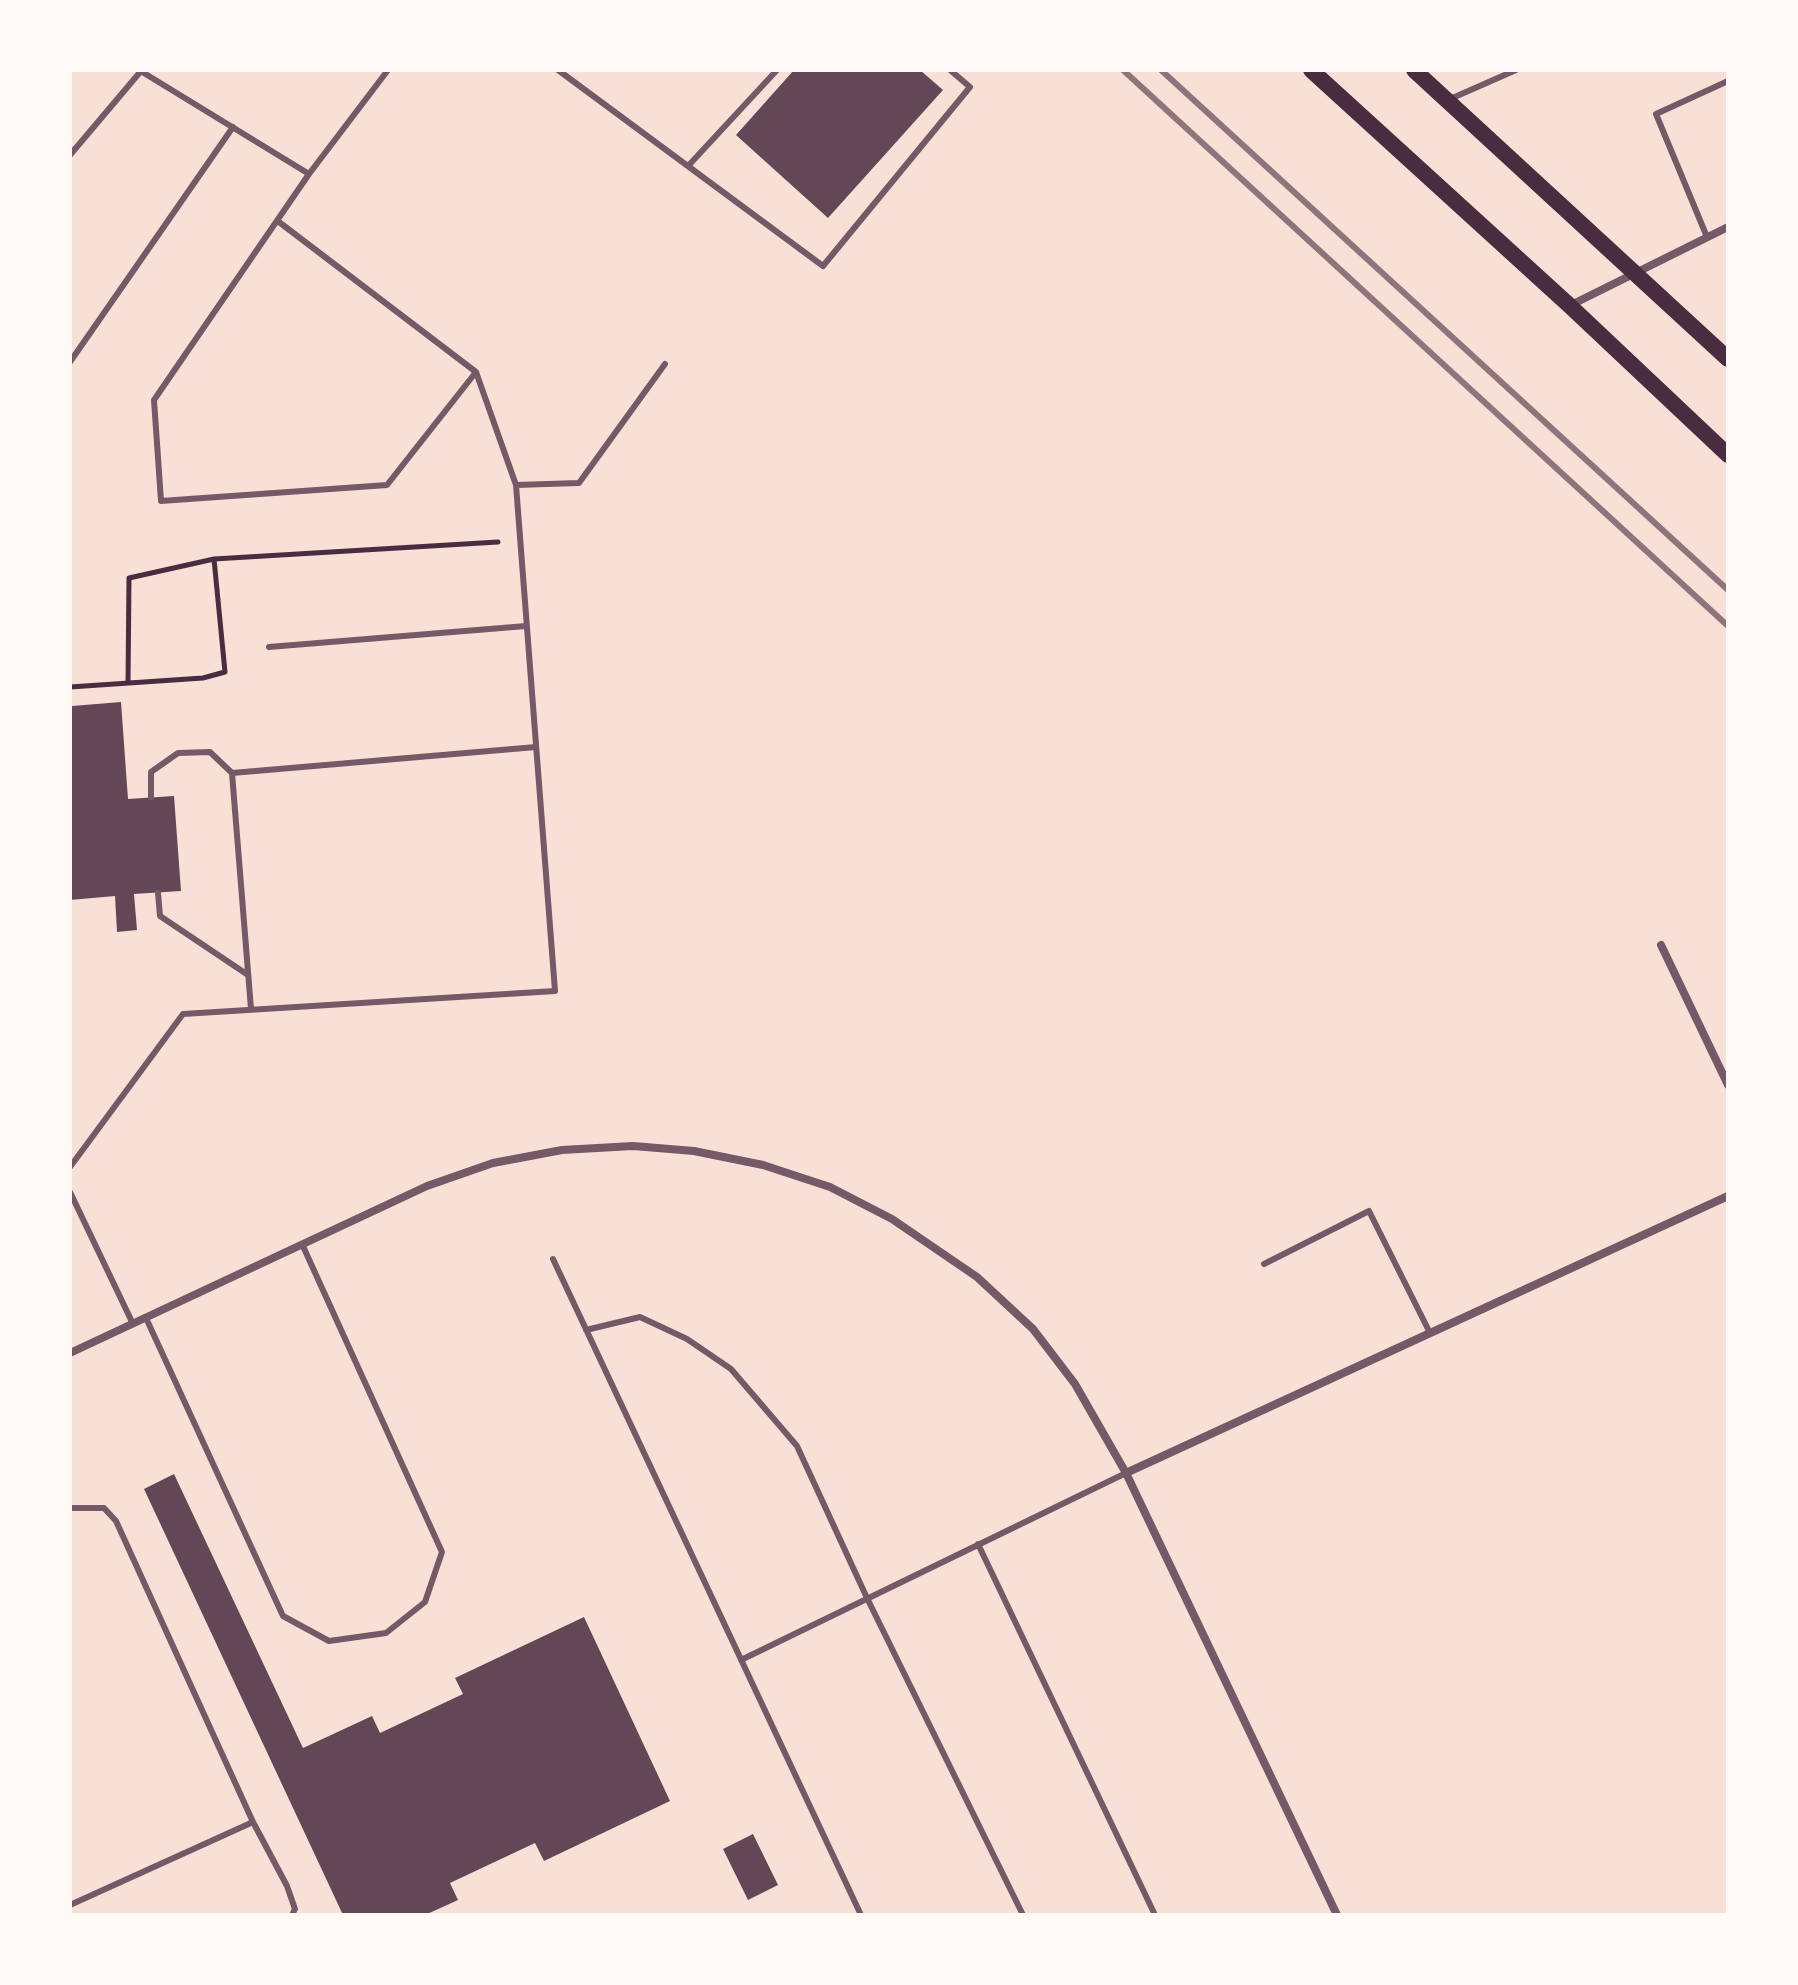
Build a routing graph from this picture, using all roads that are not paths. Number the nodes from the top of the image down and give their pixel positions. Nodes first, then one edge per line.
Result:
1 (388, 70) edge
2 (558, 70) edge
3 (777, 70) edge
4 (950, 70) edge
5 (1311, 70) edge
6 (1414, 70) edge
7 (1516, 70) edge
8 (140, 71) edge
9 (1728, 81) edge
10 (1447, 100) junction
11 (233, 127) junction
12 (70, 155) edge
13 (689, 165) junction
14 (309, 174) junction
15 (279, 222) junction
16 (1728, 227) edge
17 (1707, 237) junction
18 (1634, 272) junction
19 (1570, 306) junction
20 (1728, 359) edge
21 (70, 362) edge
22 (665, 364) dead end
23 (476, 372) junction
24 (1728, 455) edge
25 (516, 485) junction
26 (526, 626) junction
27 (269, 647) dead end
28 (536, 747) junction
29 (232, 773) junction
30 (151, 797) dead end
31 (158, 893) dead end
32 (1661, 945) dead end
33 (248, 975) junction
34 (251, 1009) junction
35 (1728, 1085) edge
36 (70, 1167) edge
37 (70, 1192) edge
38 (1728, 1196) edge
39 (302, 1244) junction
40 (553, 1259) dead end
41 (1264, 1264) dead end
42 (146, 1318) junction
43 (133, 1324) junction
44 (586, 1330) junction
45 (1430, 1333) junction
46 (70, 1353) edge
47 (1126, 1473) junction
48 (70, 1508) edge
49 (978, 1544) junction
50 (867, 1598) junction
51 (741, 1660) junction
52 (253, 1822) junction
53 (70, 1905) edge
54 (292, 1915) edge
55 (861, 1915) edge
56 (1023, 1915) edge
57 (1155, 1915) edge
58 (1337, 1915) edge

1 - 14 lane
2 - 13 lane
3 - 13 lane
4 - 13 lane
5 - 19 main road
6 - 10 main road
7 - 10 lane
8 - 11 lane
8 - 12 lane
9 - 17 lane
10 - 18 main road
11 - 14 lane
11 - 21 lane
14 - 15 lane
15 - 23 lane
15 - 23 lane
16 - 17 street
17 - 18 street
18 - 19 street
18 - 20 main road
19 - 24 main road
22 - 25 lane
23 - 25 lane
25 - 26 lane
26 - 27 lane
26 - 28 lane
28 - 29 lane
28 - 34 lane
29 - 30 lane
29 - 33 lane
31 - 33 lane
32 - 35 street
33 - 34 lane
34 - 36 lane
37 - 43 lane
38 - 45 street
39 - 42 street
39 - 42 lane
39 - 47 street
40 - 44 lane
41 - 45 lane
42 - 43 street
43 - 46 street
44 - 50 lane
44 - 51 lane
45 - 47 street
47 - 49 lane
47 - 58 street
48 - 52 lane
49 - 50 lane
49 - 57 lane
50 - 51 lane
50 - 56 lane
51 - 55 lane
52 - 53 lane
52 - 54 lane

